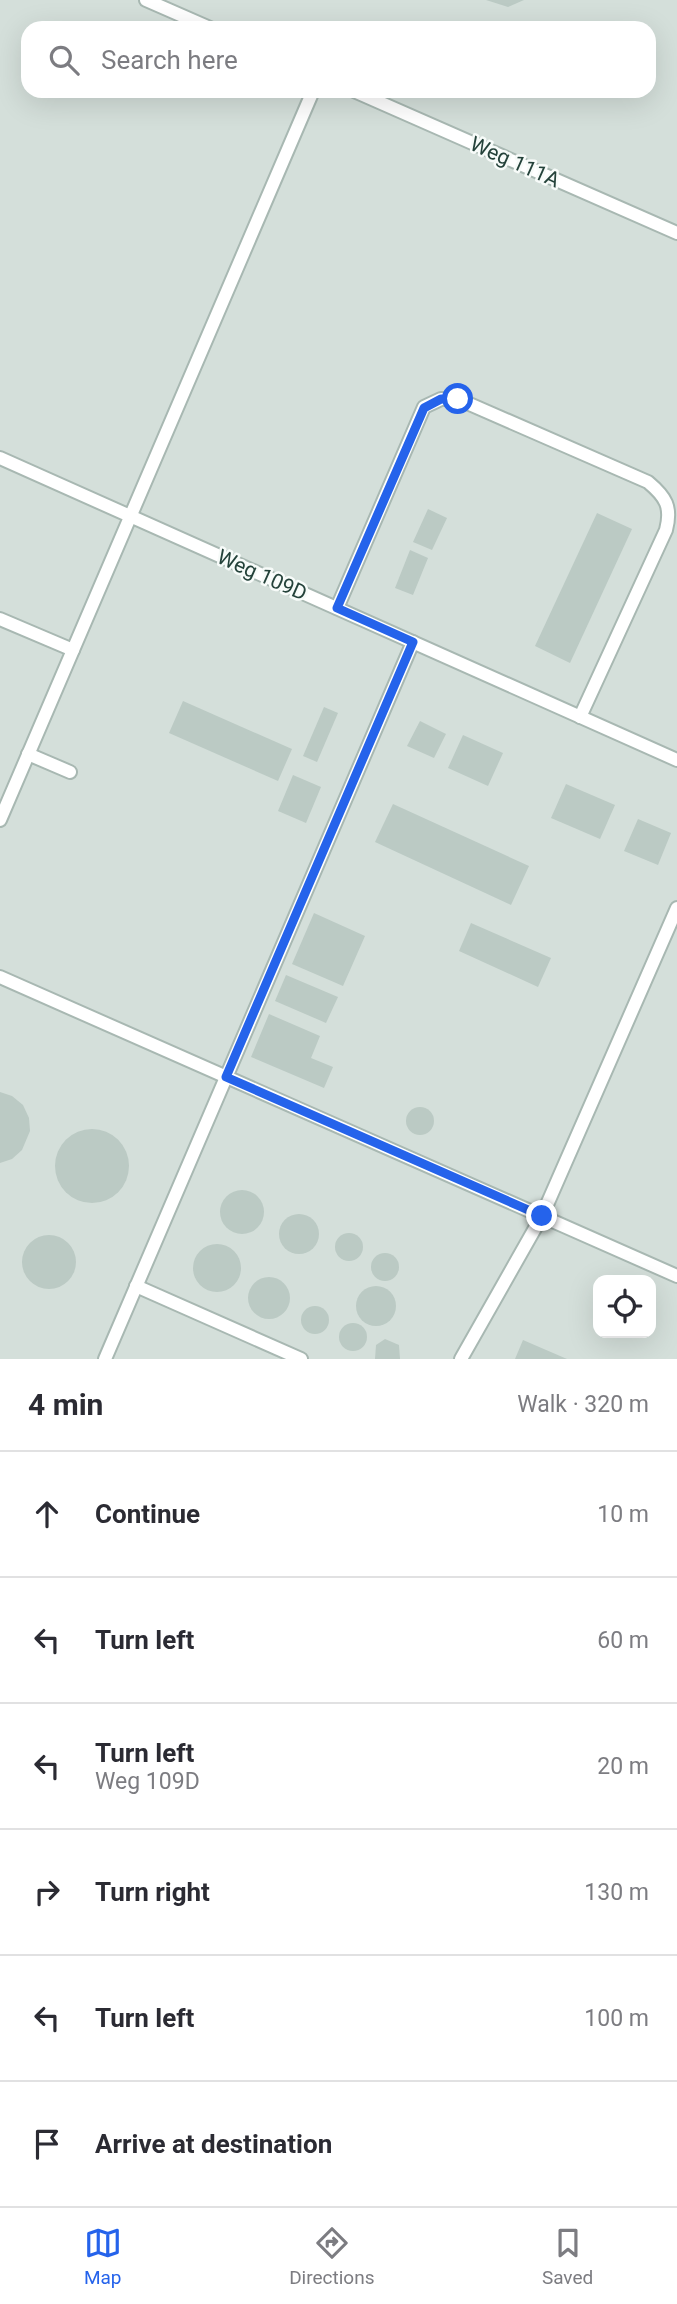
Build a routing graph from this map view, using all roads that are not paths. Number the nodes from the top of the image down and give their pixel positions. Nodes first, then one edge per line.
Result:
1 (146, 0) edge
2 (194, 21) edge
3 (310, 98) edge
4 (370, 98) edge
5 (677, 233) edge
6 (0, 458) edge
7 (130, 516) junction
8 (337, 608) junction
9 (0, 618) edge
10 (413, 642) junction
11 (73, 650) junction
12 (580, 717) junction
13 (29, 754) junction
14 (677, 760) edge
15 (70, 772) dead end
16 (0, 820) edge
17 (677, 908) edge
18 (0, 977) edge
19 (226, 1077) junction
20 (542, 1216) junction
21 (677, 1276) edge
22 (136, 1286) junction
23 (297, 1358) edge
24 (105, 1359) edge
25 (461, 1359) edge

1 - 2 lane
3 - 7 lane
4 - 5 lane, Weg 111A
6 - 7 lane, Weg 109D
7 - 8 lane, Weg 109D
7 - 11 lane
8 - 10 lane, Weg 109D
8 - 12 lane
9 - 11 lane
10 - 12 lane, Weg 109D
10 - 19 lane
11 - 13 lane
12 - 14 lane, Weg 109D
13 - 15 lane
13 - 16 lane
17 - 20 lane
18 - 19 lane
19 - 20 lane
19 - 22 lane
20 - 21 lane
20 - 25 lane
22 - 23 lane
22 - 24 lane

